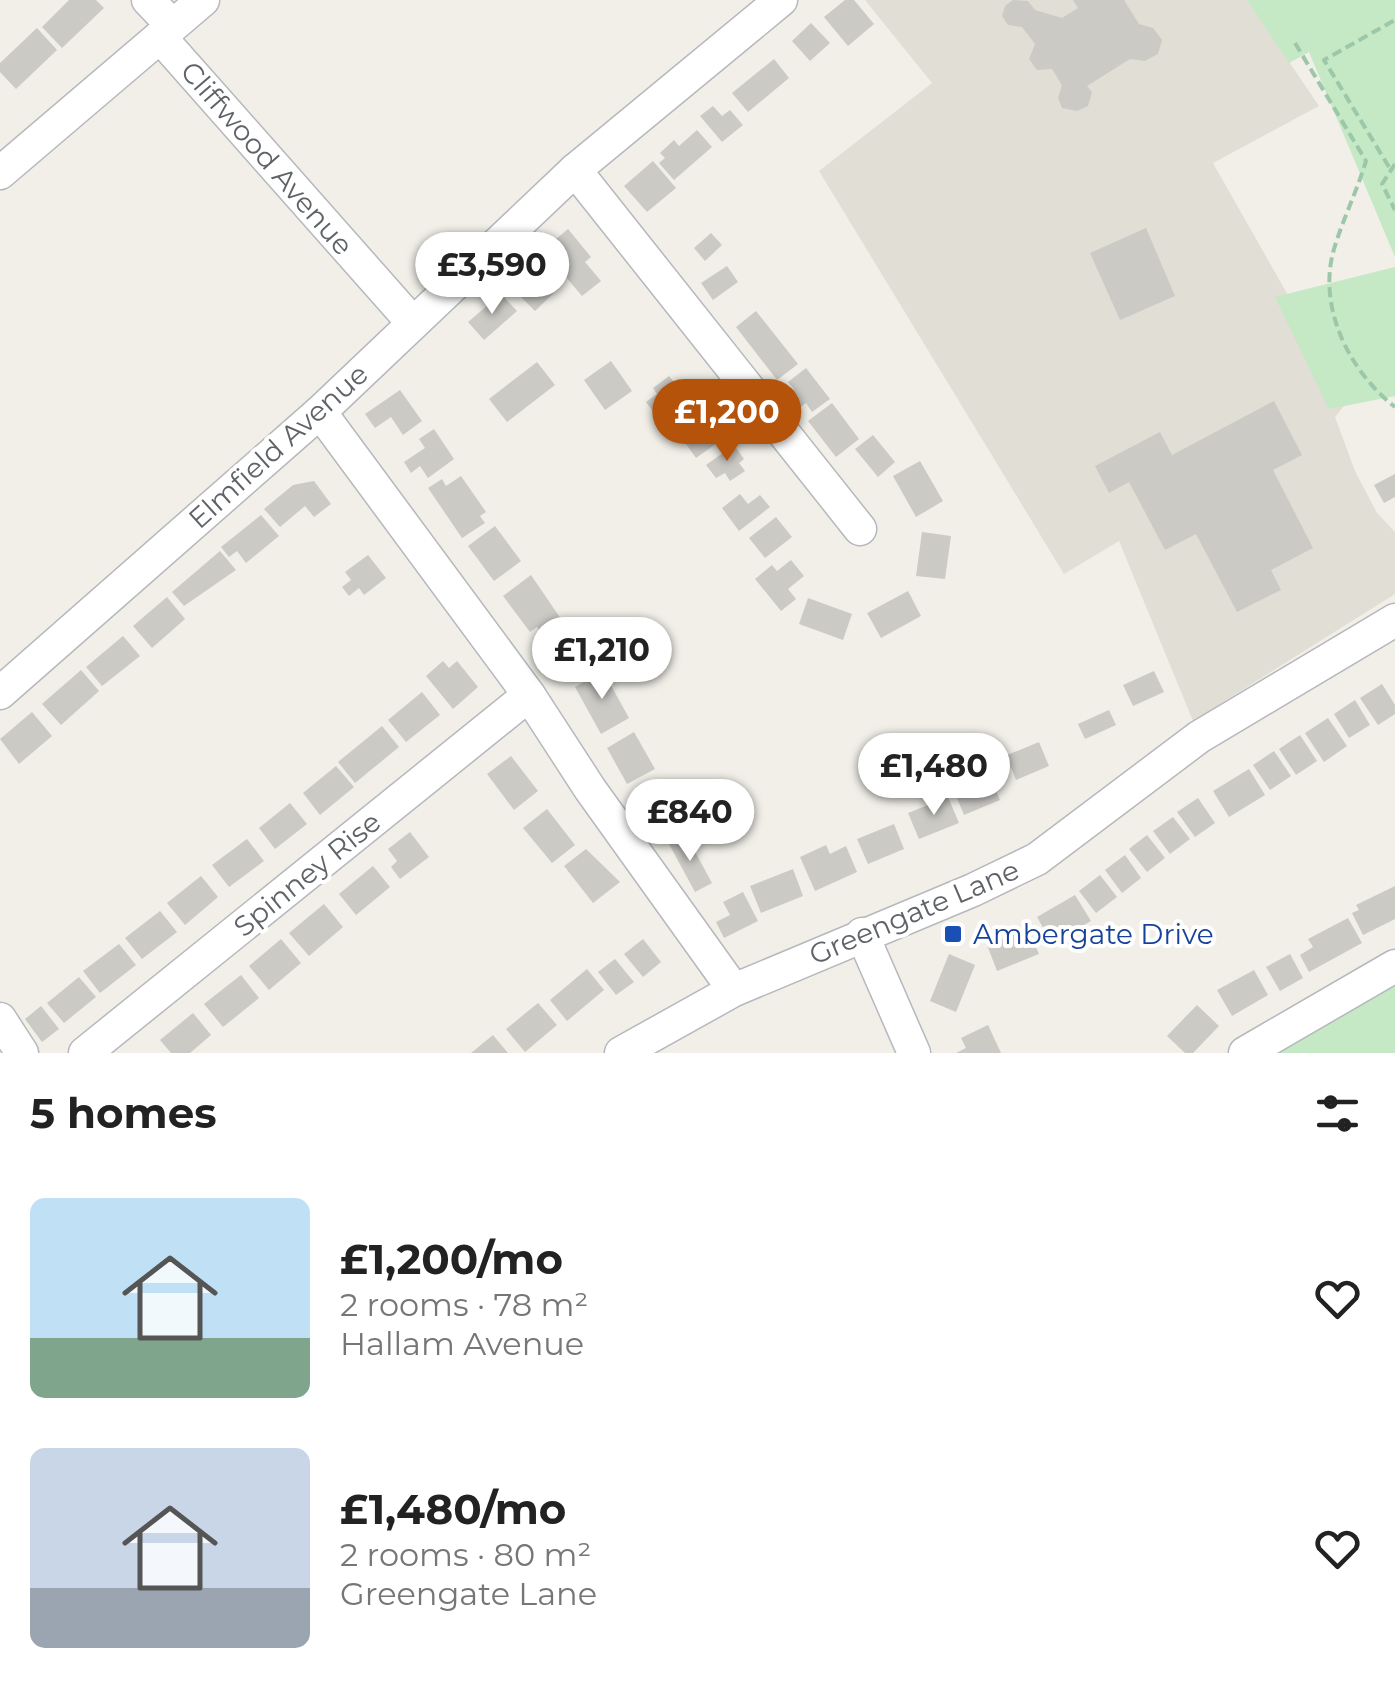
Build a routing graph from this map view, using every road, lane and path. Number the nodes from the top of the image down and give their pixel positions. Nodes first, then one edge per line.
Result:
1 (148, 0) edge
2 (202, 0) edge
3 (781, 0) edge
4 (1395, 20) edge
5 (166, 31) junction
6 (1295, 43) dead end
7 (1395, 164) edge
8 (1389, 168) junction
9 (575, 170) junction
10 (0, 173) edge
11 (1395, 210) edge
12 (413, 324) junction
13 (1395, 407) edge
14 (320, 412) junction
15 (860, 529) dead end
16 (1395, 620) edge
17 (0, 693) edge
18 (530, 695) junction
19 (862, 934) junction
20 (1395, 966) edge
21 (734, 990) junction
22 (0, 1019) edge
23 (22, 1053) edge
24 (85, 1053) edge
25 (621, 1053) edge
26 (914, 1053) edge
27 (1244, 1053) edge

1 - 5 street, Cliffwood Avenue
2 - 5 street
3 - 9 street, Elmfield Avenue
4 - 8 path
5 - 10 street
5 - 12 street, Cliffwood Avenue
6 - 13 path
7 - 8 path
8 - 11 path
9 - 12 street, Elmfield Avenue
9 - 15 street
12 - 14 street, Elmfield Avenue
14 - 17 street, Elmfield Avenue
14 - 18 street
16 - 19 street, Greengate Lane
18 - 21 street
18 - 24 street, Spinney Rise
19 - 21 street, Greengate Lane
19 - 26 street
20 - 27 street
21 - 25 street, Greengate Lane
22 - 23 street

